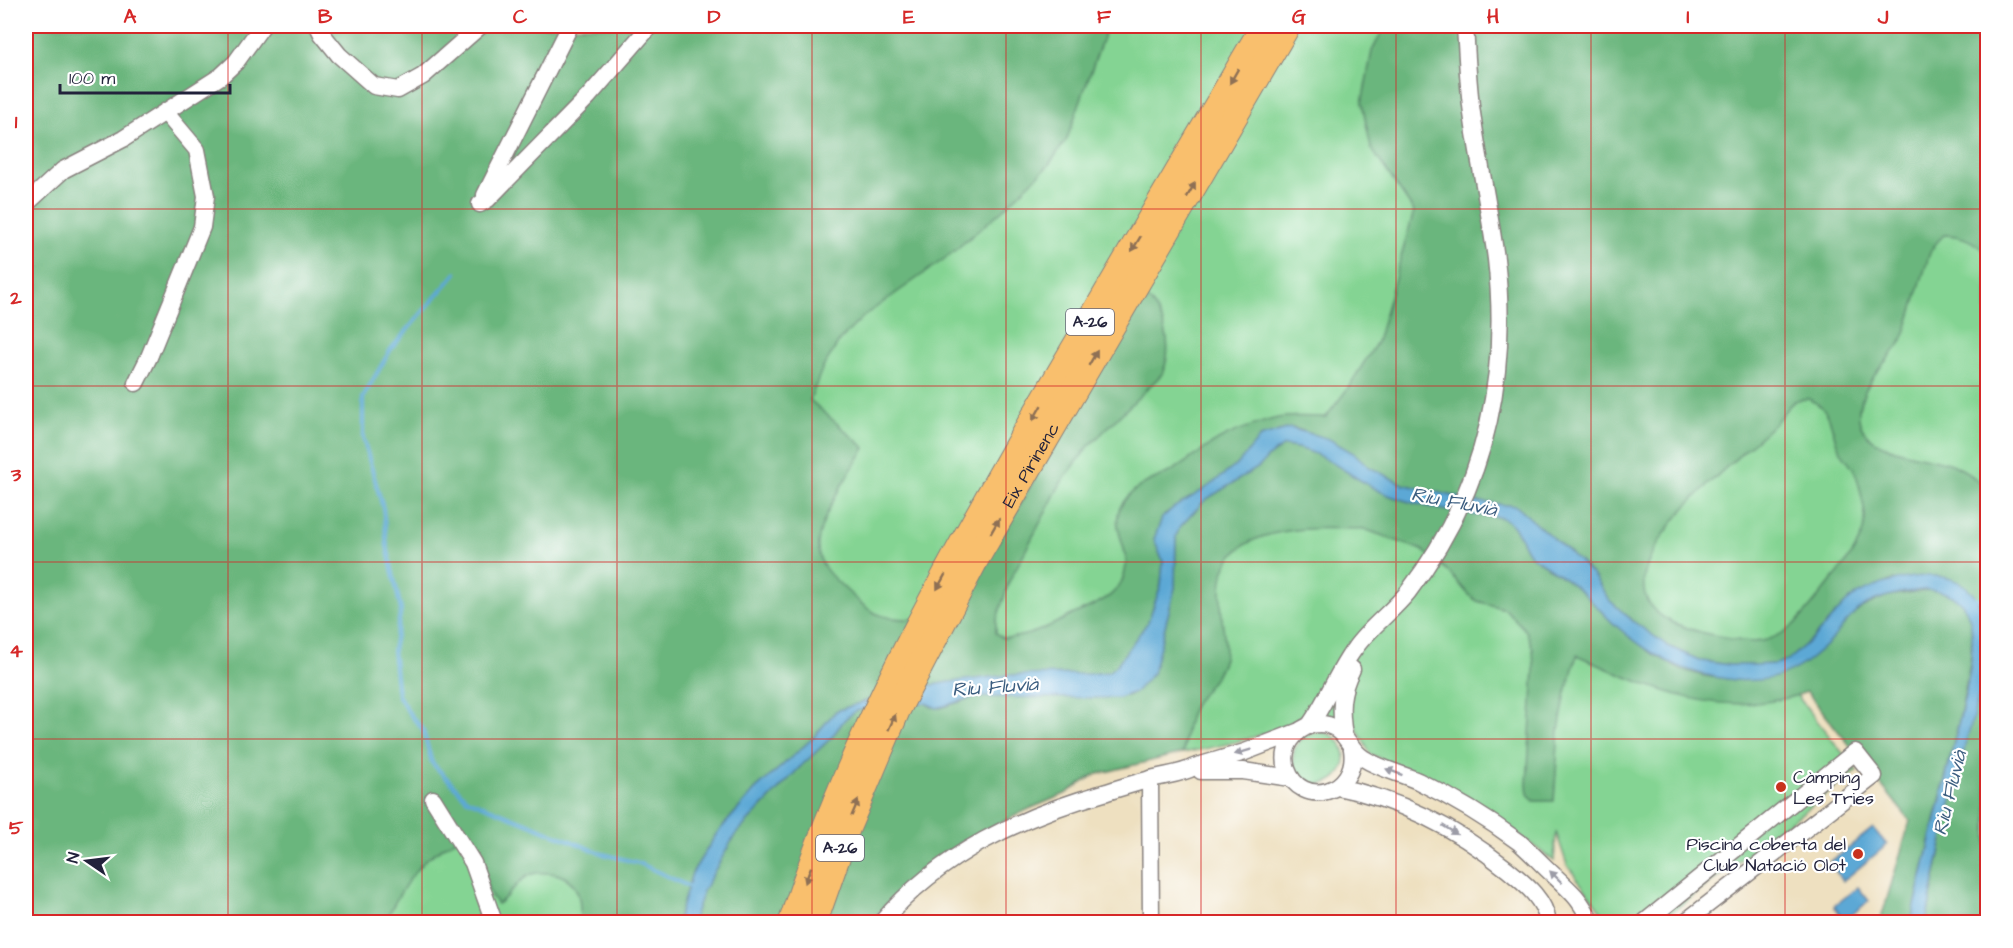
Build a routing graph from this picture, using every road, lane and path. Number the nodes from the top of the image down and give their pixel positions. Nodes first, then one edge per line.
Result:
1 (262, 26) edge
2 (318, 26) edge
3 (480, 26) edge
4 (570, 26) edge
5 (650, 26) edge
6 (1264, 26) edge
7 (1287, 26) edge
8 (1465, 26) edge
9 (165, 112) junction
10 (26, 204) edge
11 (136, 383) dead end
12 (1383, 619) junction
13 (1303, 729) junction
14 (1348, 742) junction
15 (1188, 771) junction
16 (857, 778) junction
17 (1292, 778) junction
18 (1150, 779) junction
19 (1337, 787) junction
20 (433, 799) dead end
21 (494, 922) edge
22 (792, 922) edge
23 (814, 922) edge
24 (882, 922) edge
25 (1151, 922) edge
26 (1548, 922) edge
27 (1592, 922) edge
28 (1645, 922) edge
29 (1685, 922) edge

1 - 9 street
2 - 3 street
4 - 5 street
6 -> 16 highway, Eix Pirinenc / A-26
16 -> 7 highway, Eix Pirinenc / A-26
8 - 12 street
9 - 10 street
9 - 11 street
12 - 13 street
12 - 14 street
13 - 14 street
13 -> 15 street
13 - 17 street
14 - 19 street
27 -> 14 street
15 - 17 street
15 - 18 street
16 -> 22 highway, Eix Pirinenc / A-26
23 -> 16 highway, Eix Pirinenc / A-26
17 - 19 street
18 - 24 street
18 - 25 street
19 -> 26 street
20 - 21 street
28 - 29 street

